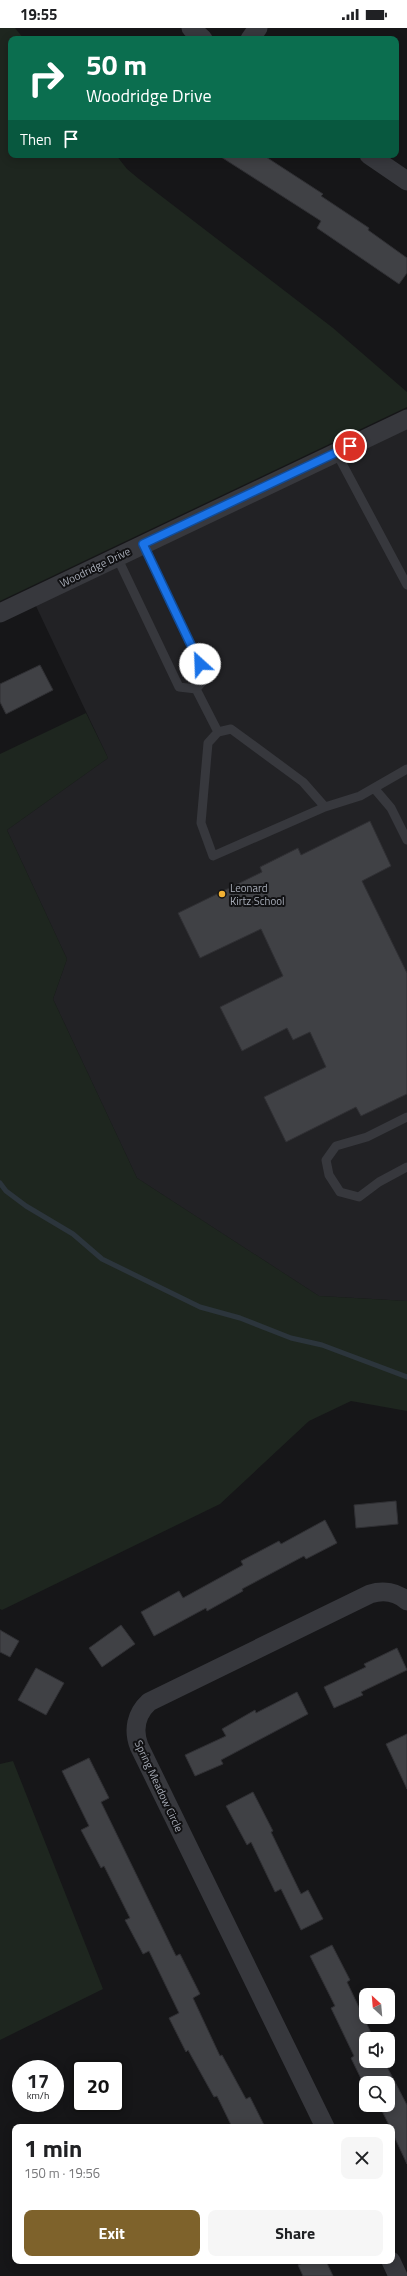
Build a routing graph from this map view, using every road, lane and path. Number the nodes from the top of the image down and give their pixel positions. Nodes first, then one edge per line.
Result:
1 (191, 28) edge
2 (200, 36) edge
3 (373, 158) edge
4 (407, 181) edge
5 (407, 419) edge
6 (336, 452) junction
7 (143, 544) junction
8 (117, 557) junction
9 (407, 585) edge
10 (0, 613) edge
11 (196, 689) junction
12 (218, 732) junction
13 (407, 769) edge
14 (374, 788) junction
15 (325, 807) junction
16 (407, 840) edge
17 (407, 1117) edge
18 (407, 1167) edge
19 (407, 1601) edge
20 (324, 2124) edge
21 (392, 2264) edge
22 (398, 2276) edge

1 - 2 street
3 - 4 street
5 - 6 street, Woodridge Drive
6 - 7 street, Woodridge Drive
6 - 9 lane
7 - 8 street, Woodridge Drive
7 - 11 lane
8 - 10 street, Woodridge Drive
8 - 11 lane
11 - 12 lane
12 - 15 lane
12 - 15 lane
13 - 14 lane
14 - 15 lane
14 - 16 lane
17 - 18 lane
19 - 20 street, Spring Meadow Circle
21 - 22 street

